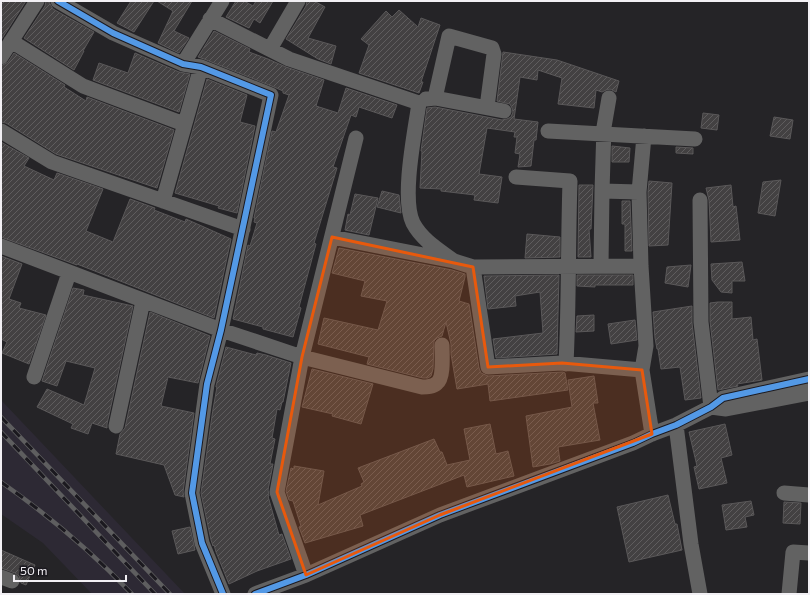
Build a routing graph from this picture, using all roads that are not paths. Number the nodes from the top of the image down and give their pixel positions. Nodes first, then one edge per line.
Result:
1 (37, 1) edge
2 (58, 1) edge
3 (222, 1) edge
4 (298, 1) edge
5 (210, 19) junction
6 (11, 40) junction
7 (270, 49) junction
8 (1, 57) edge
9 (183, 64) junction
10 (201, 67) junction
11 (435, 98) junction
12 (609, 98) dead end
13 (419, 103) junction
14 (487, 108) junction
15 (504, 110) dead end
16 (184, 124) junction
17 (1, 131) edge
18 (548, 131) dead end
19 (604, 134) junction
20 (644, 136) junction
21 (356, 138) dead end
22 (695, 139) dead end
23 (516, 177) dead end
24 (602, 191) junction
25 (639, 192) junction
26 (700, 200) dead end
27 (164, 201) junction
28 (243, 229) junction
29 (332, 237) junction
30 (1, 246) edge
31 (454, 261) junction
32 (568, 266) junction
33 (601, 266) junction
34 (641, 266) junction
35 (473, 267) junction
36 (69, 273) junction
37 (143, 301) junction
38 (221, 330) junction
39 (442, 345) dead end
40 (302, 357) junction
41 (566, 364) junction
42 (642, 370) junction
43 (34, 377) dead end
44 (809, 379) edge
45 (809, 393) edge
46 (711, 407) junction
47 (676, 425) junction
48 (116, 426) dead end
49 (652, 434) junction
50 (784, 493) dead end
51 (809, 495) edge
52 (809, 553) edge
53 (306, 575) junction
54 (223, 594) edge
55 (255, 594) edge
56 (700, 594) edge
57 (789, 594) edge

1 - 6 street
2 - 9 street
3 - 5 street
4 - 7 street
5 - 7 street
5 - 9 street
6 - 8 street
6 - 16 street
7 - 13 street
9 - 10 street
10 - 16 street
10 - 28 street
11 - 13 street
11 - 14 street
11 - 14 street
12 - 19 street
13 - 31 street
14 - 15 street
16 - 27 street
17 - 27 street
18 - 19 street
19 - 20 street
19 - 24 street
20 - 22 street
20 - 25 street
21 - 29 street
23 - 32 street
24 - 25 street
24 - 33 street
25 - 34 street
26 - 46 street
27 - 28 street
28 - 38 street
29 - 31 street
29 - 40 street
30 - 36 street
31 - 35 street
32 - 33 street
32 - 35 street
32 - 41 street
33 - 34 street
34 - 42 street
35 - 41 street
36 - 37 street
36 - 43 street
37 - 38 street
37 - 48 street
38 - 40 street
38 - 54 street
39 - 40 street
40 - 53 street
41 - 42 street
42 - 49 street
44 - 46 street
45 - 46 street
46 - 47 street
47 - 49 street
47 - 56 street
49 - 53 street
50 - 51 street
52 - 57 street
53 - 55 street

